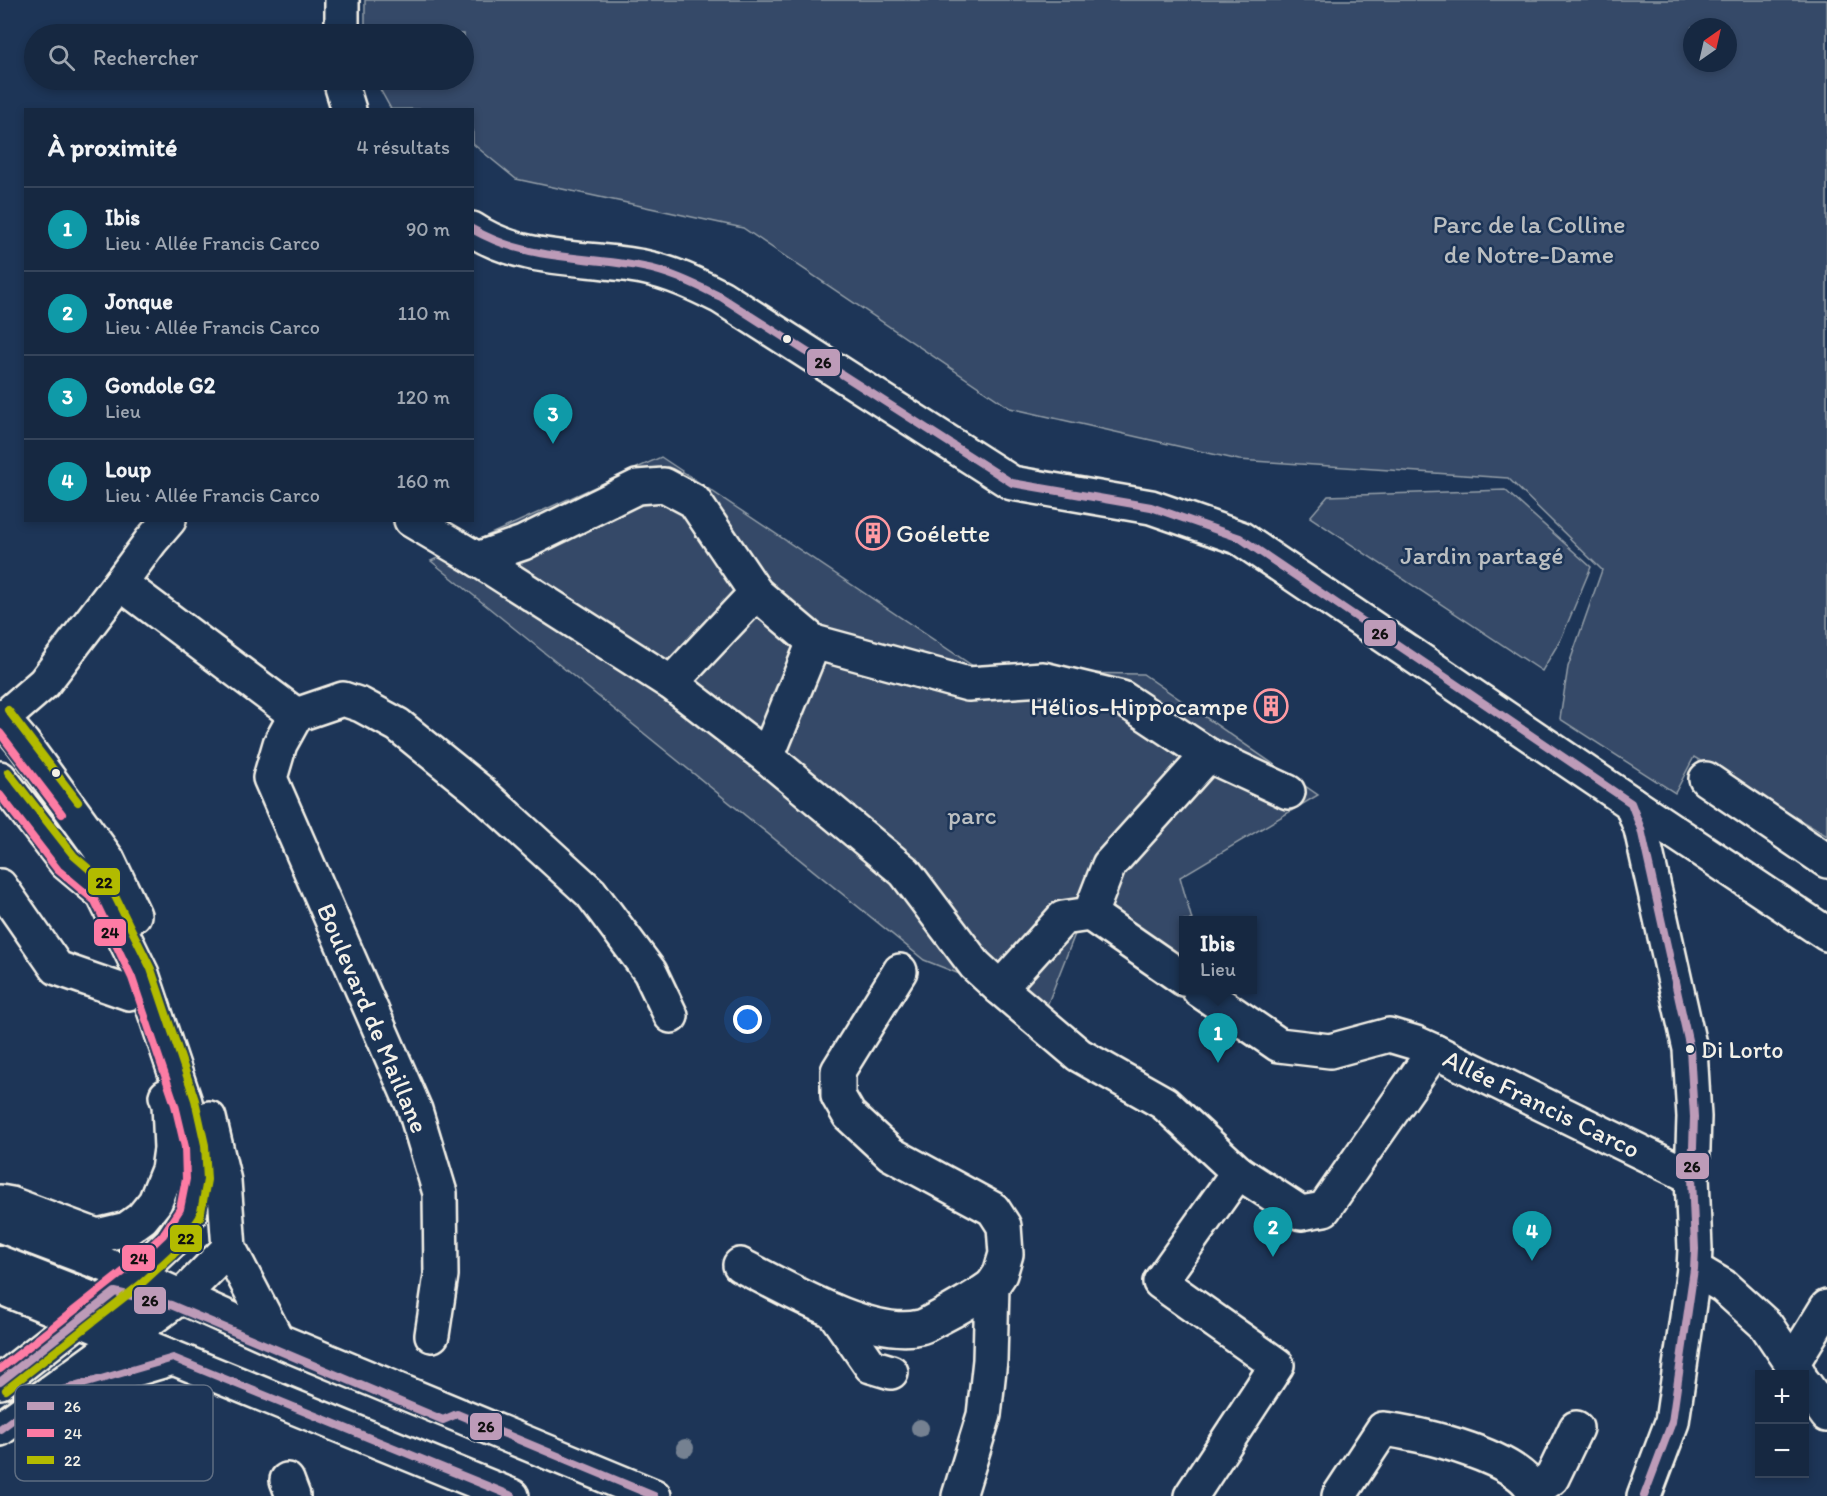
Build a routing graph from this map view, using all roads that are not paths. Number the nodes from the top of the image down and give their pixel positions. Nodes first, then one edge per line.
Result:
1 (342, 0) edge
2 (342, 24) edge
3 (343, 90) edge
4 (348, 108) edge
5 (474, 230) edge
6 (168, 522) edge
7 (414, 522) edge
8 (477, 559) junction
9 (120, 583) junction
10 (756, 593) junction
11 (814, 642) junction
12 (671, 683) junction
13 (296, 715) junction
14 (1, 719) edge
15 (1208, 755) junction
16 (767, 757) junction
17 (0, 778) edge
18 (1706, 779) dead end
19 (1288, 792) dead end
20 (1631, 803) junction
21 (1827, 861) edge
22 (66, 863) junction
23 (0, 886) edge
24 (1090, 914) junction
25 (1827, 934) edge
26 (900, 971) dead end
27 (1179, 976) edge
28 (1000, 988) junction
29 (129, 993) junction
30 (1205, 994) edge
31 (670, 1016) dead end
32 (1434, 1051) junction
33 (1238, 1172) junction
34 (1692, 1177) junction
35 (0, 1202) edge
36 (0, 1225) edge
37 (229, 1248) junction
38 (0, 1263) edge
39 (740, 1265) dead end
40 (1694, 1269) junction
41 (992, 1286) junction
42 (12, 1292) edge
43 (108, 1298) junction
44 (170, 1305) junction
45 (1827, 1307) edge
46 (833, 1311) junction
47 (432, 1335) dead end
48 (124, 1338) junction
49 (277, 1340) junction
50 (37, 1354) junction
51 (173, 1358) junction
52 (1795, 1370) edge
53 (1800, 1370) edge
54 (891, 1372) dead end
55 (0, 1382) edge
56 (60, 1385) edge
57 (80, 1385) edge
58 (1809, 1390) edge
59 (458, 1414) junction
60 (1827, 1415) edge
61 (15, 1419) edge
62 (1576, 1428) dead end
63 (0, 1430) edge
64 (1534, 1493) edge
65 (512, 1496) edge
66 (654, 1496) edge
67 (959, 1496) edge
68 (1191, 1496) edge
69 (1339, 1496) edge
70 (1644, 1496) edge

1 - 2 street
3 - 4 street
5 - 20 street
6 - 9 street
7 - 8 street
8 - 10 street
8 - 12 street
9 - 13 street
9 - 14 street
10 - 11 street
10 - 12 street
11 - 15 street
11 - 16 street
12 - 16 street
13 - 31 street
13 - 47 street, Boulevard de Maillane
14 - 37 street
15 - 19 street
15 - 24 street
16 - 28 street
17 - 22 street
18 - 21 street
20 - 25 street
20 - 34 street
22 - 29 street
22 - 43 street
23 - 29 street
24 - 27 street
24 - 28 street
26 - 41 street
28 - 33 street
29 - 35 street
30 - 32 street
32 - 33 street, Allée Francis Carco
32 - 34 street, Allée Francis Carco
33 - 68 street
34 - 40 street
36 - 43 street
37 - 44 street
37 - 49 street
38 - 43 street
39 - 46 street
40 - 52 street
40 - 70 street
41 - 46 street
41 - 67 street
42 - 43 street
42 - 50 street
43 - 44 street
43 - 48 street
43 - 50 street
44 - 48 street
44 - 49 street
44 - 59 street
45 - 53 street
46 - 54 street
48 - 51 street
48 - 56 street
49 - 59 street
50 - 55 street
51 - 57 street
51 - 65 street
58 - 60 street
59 - 66 street
61 - 63 street
62 - 64 street
64 - 69 street

